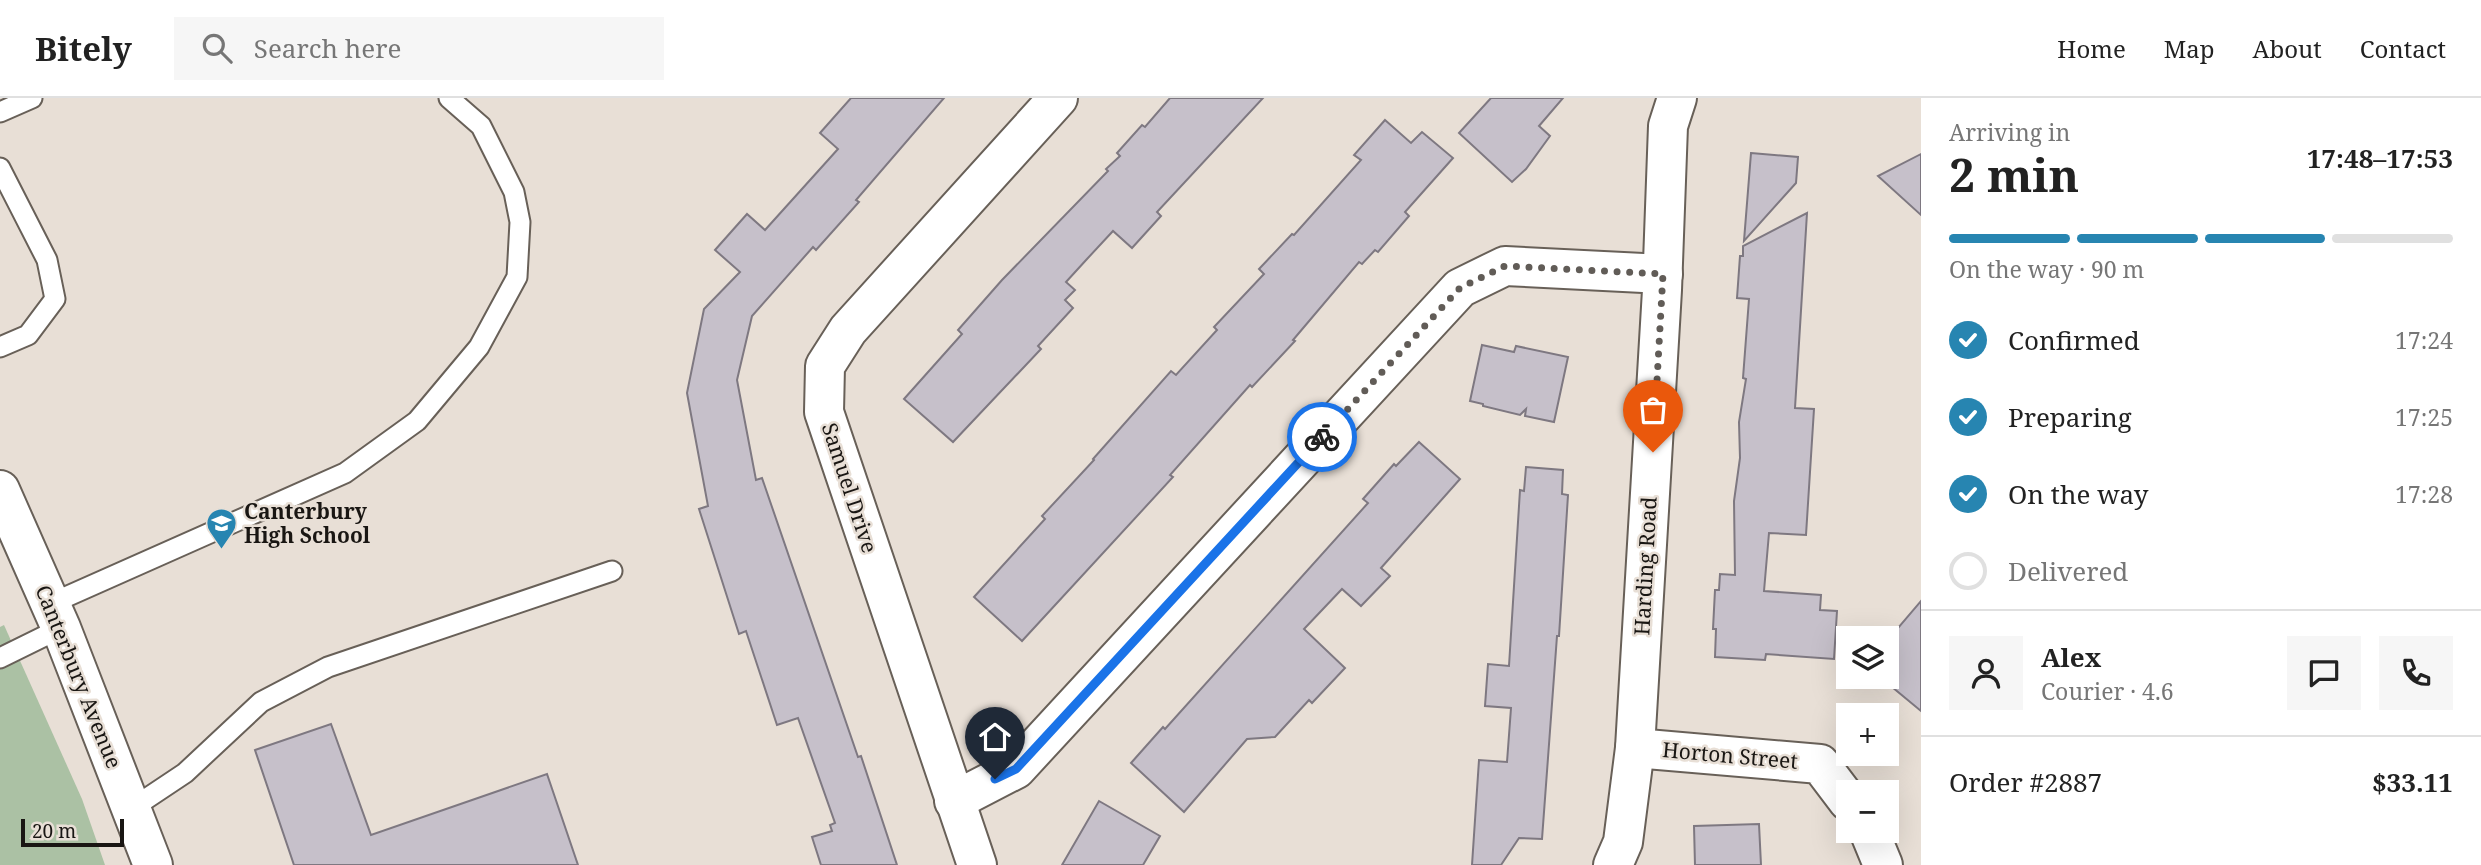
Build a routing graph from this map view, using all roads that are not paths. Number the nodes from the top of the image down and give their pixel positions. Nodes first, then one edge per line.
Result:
1 (32, 98) edge
2 (449, 98) edge
3 (1058, 98) edge
4 (1677, 98) edge
5 (0, 112) edge
6 (0, 168) edge
7 (1663, 274) junction
8 (0, 347) edge
9 (0, 490) edge
10 (612, 571) dead end
11 (55, 616) junction
12 (0, 658) edge
13 (1635, 748) junction
14 (1836, 786) edge
15 (954, 801) junction
16 (131, 809) junction
17 (1874, 843) edge
18 (153, 865) edge
19 (977, 865) edge
20 (1613, 865) edge
21 (1883, 865) edge

1 - 5 lane
2 - 11 lane
3 - 15 street, Samuel Drive
4 - 7 street, Harding Road
6 - 8 lane
7 - 13 street, Harding Road
7 - 15 street
9 - 11 street, Canterbury Avenue
10 - 16 lane
11 - 12 lane
11 - 16 street, Canterbury Avenue
13 - 14 street, Horton Street
13 - 20 street, Harding Road
15 - 19 street, Samuel Drive
16 - 18 street, Canterbury Avenue
17 - 21 street

